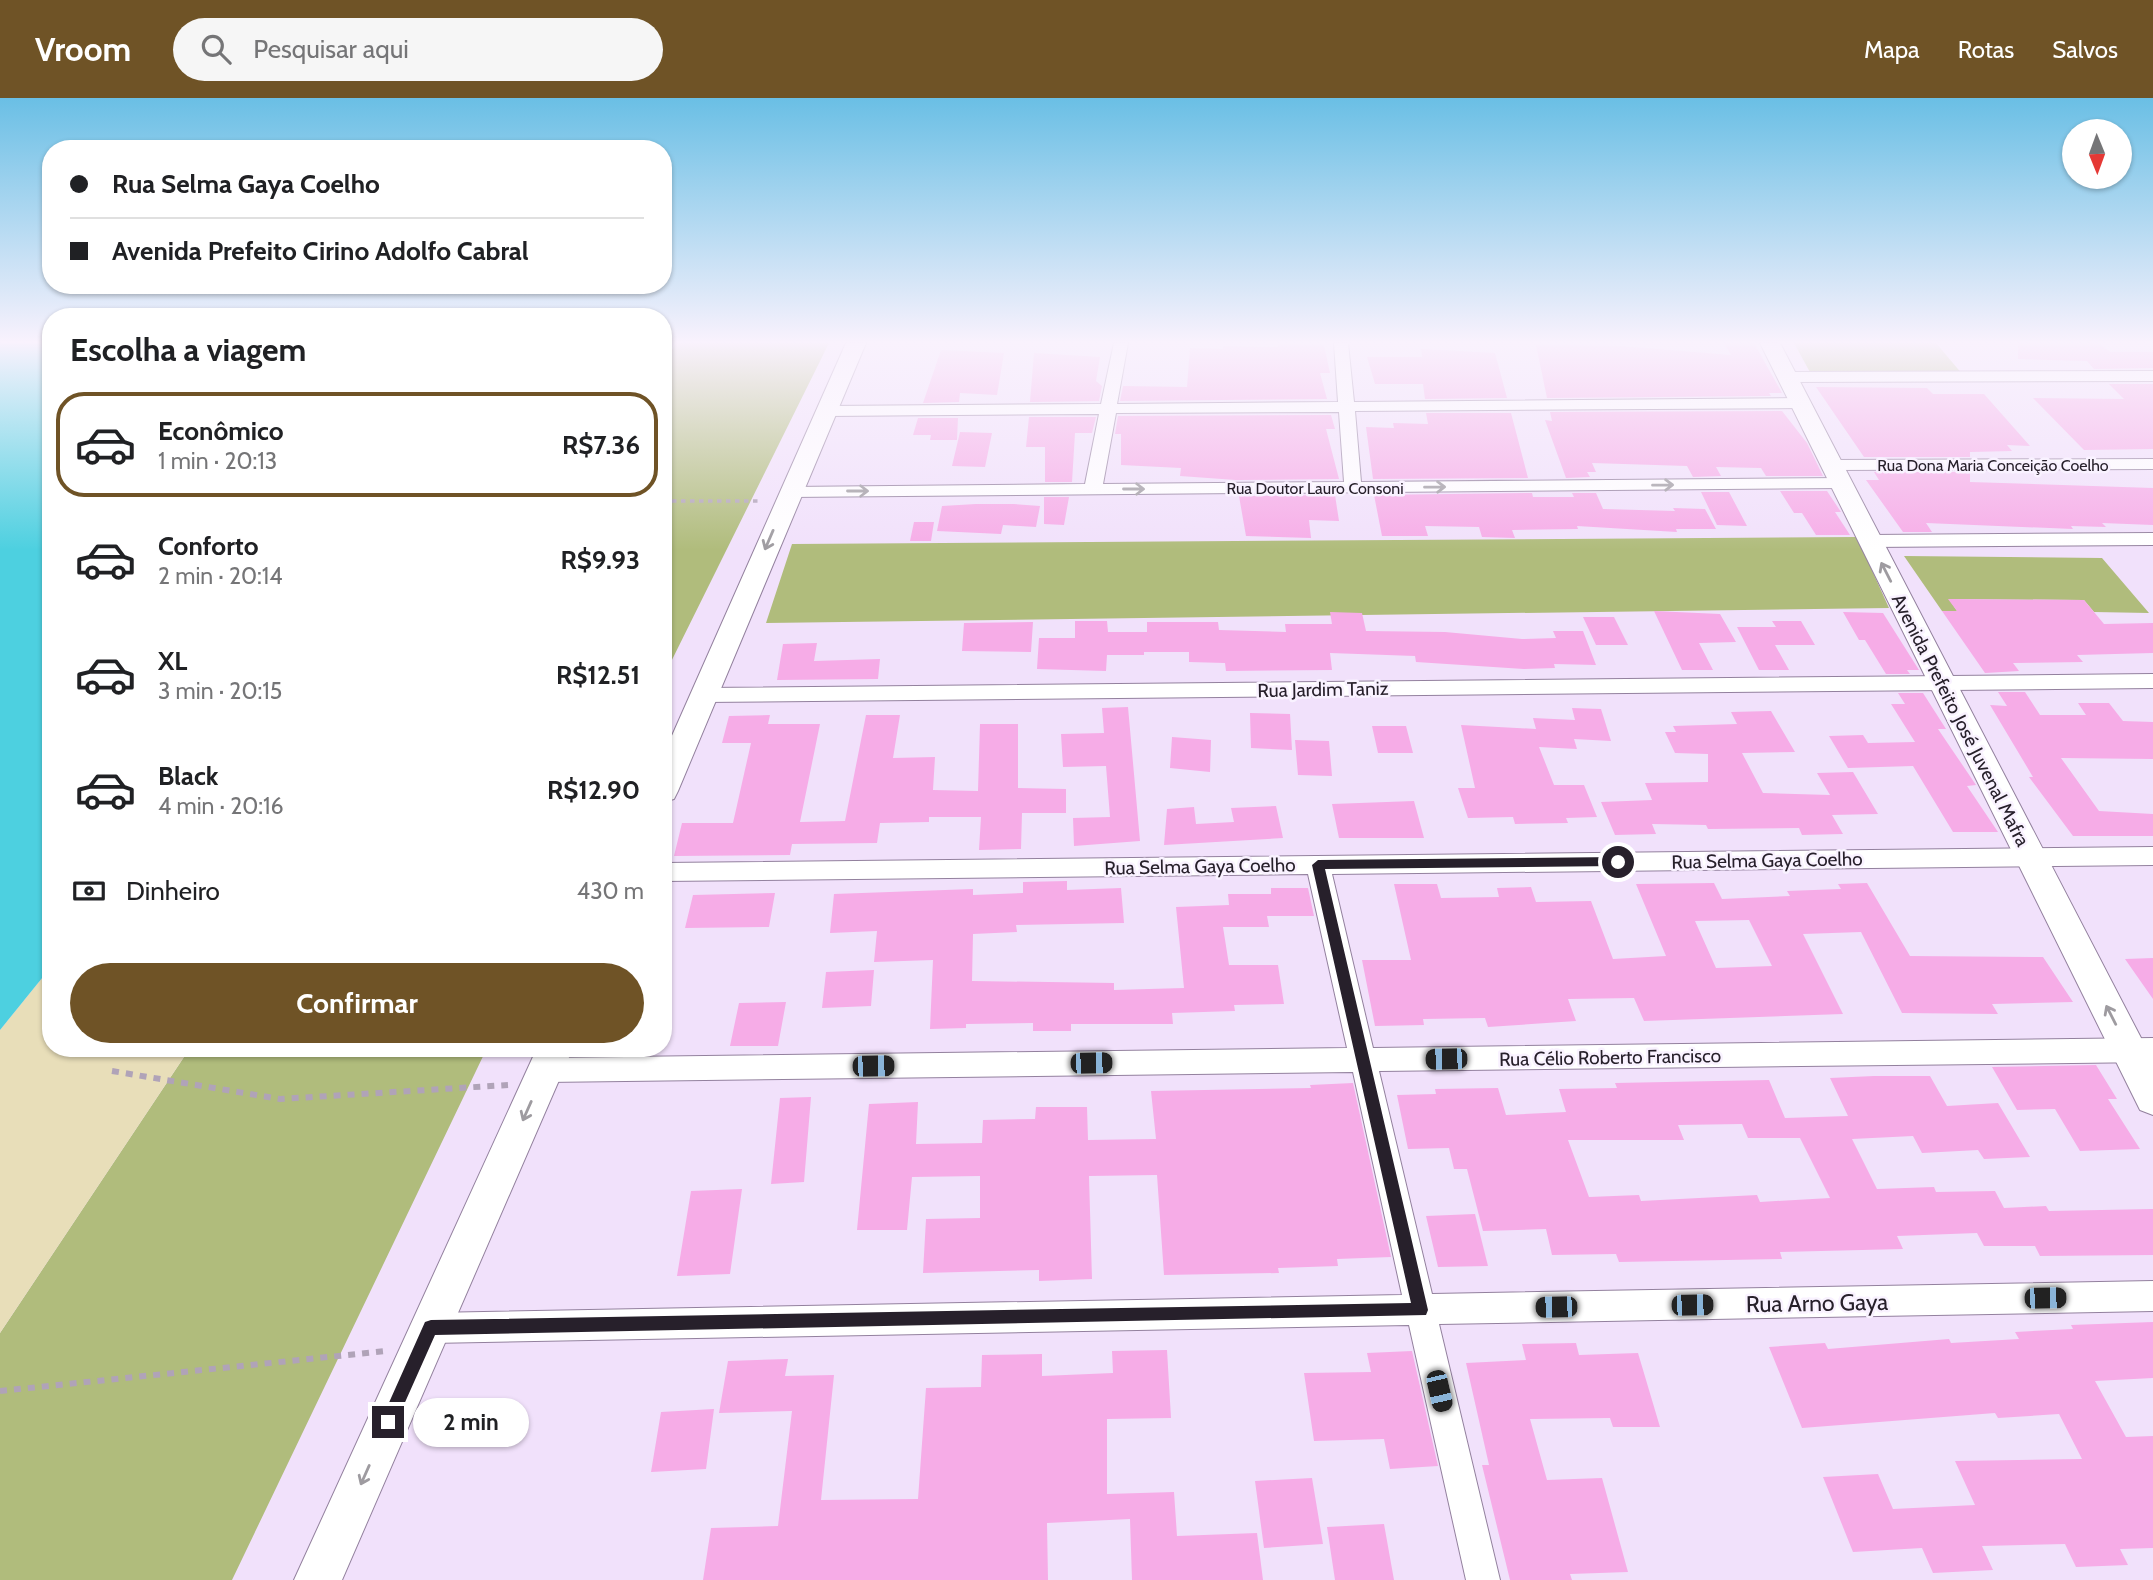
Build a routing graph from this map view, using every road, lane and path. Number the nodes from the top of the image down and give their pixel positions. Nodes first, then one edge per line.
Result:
1 (825, 412) edge
2 (1108, 412) edge
3 (1346, 412) edge
4 (1805, 412) edge
5 (2153, 464) edge
6 (1836, 474) junction
7 (1353, 487) junction
8 (1093, 489) junction
9 (790, 492) junction
10 (761, 500) dead end
11 (672, 501) edge
12 (2153, 539) edge
13 (1870, 541) junction
14 (2153, 681) edge
15 (1942, 683) junction
16 (703, 695) junction
17 (672, 769) edge
18 (2153, 856) edge
19 (2031, 857) junction
20 (1318, 865) junction
21 (672, 872) edge
22 (2141, 1050) edge
23 (1363, 1060) junction
24 (540, 1067) edge
25 (113, 1071) dead end
26 (2153, 1098) edge
27 (2153, 1296) edge
28 (1420, 1310) junction
29 (416, 1338) junction
30 (0, 1391) edge
31 (317, 1580) edge
32 (1483, 1580) edge

1 - 9 main road
2 - 8 street
3 - 7 street
4 - 6 main road, Avenida Prefeito José Juvenal Mafra
5 - 6 street, Rua Dona Maria Conceição Coelho
7 -> 6 street, Rua Doutor Lauro Consoni
6 - 13 main road, Avenida Prefeito José Juvenal Mafra
8 -> 7 street, Rua Doutor Lauro Consoni
9 -> 8 street, Rua Doutor Lauro Consoni
9 -> 16 main road
10 - 11 path
12 - 13 street
15 -> 13 main road, Avenida Prefeito José Juvenal Mafra
14 - 15 street, Rua Jardim Taniz
15 - 16 street, Rua Jardim Taniz
15 - 19 main road, Avenida Prefeito José Juvenal Mafra
16 - 17 main road
18 - 19 street, Rua Selma Gaya Coelho
19 - 20 street, Rua Selma Gaya Coelho
22 -> 19 main road, Avenida Prefeito José Juvenal Mafra
20 - 21 street, Rua Selma Gaya Coelho
20 - 23 street
22 - 23 street, Rua Célio Roberto Francisco
22 - 26 main road, Avenida Prefeito José Juvenal Mafra
23 - 24 street, Rua Célio Roberto Francisco
23 - 28 street
24 - 25 path
24 -> 29 main road
27 - 28 street, Rua Arno Gaya
28 - 29 street, Rua Arno Gaya
28 - 32 street
29 - 30 path
29 -> 31 main road

